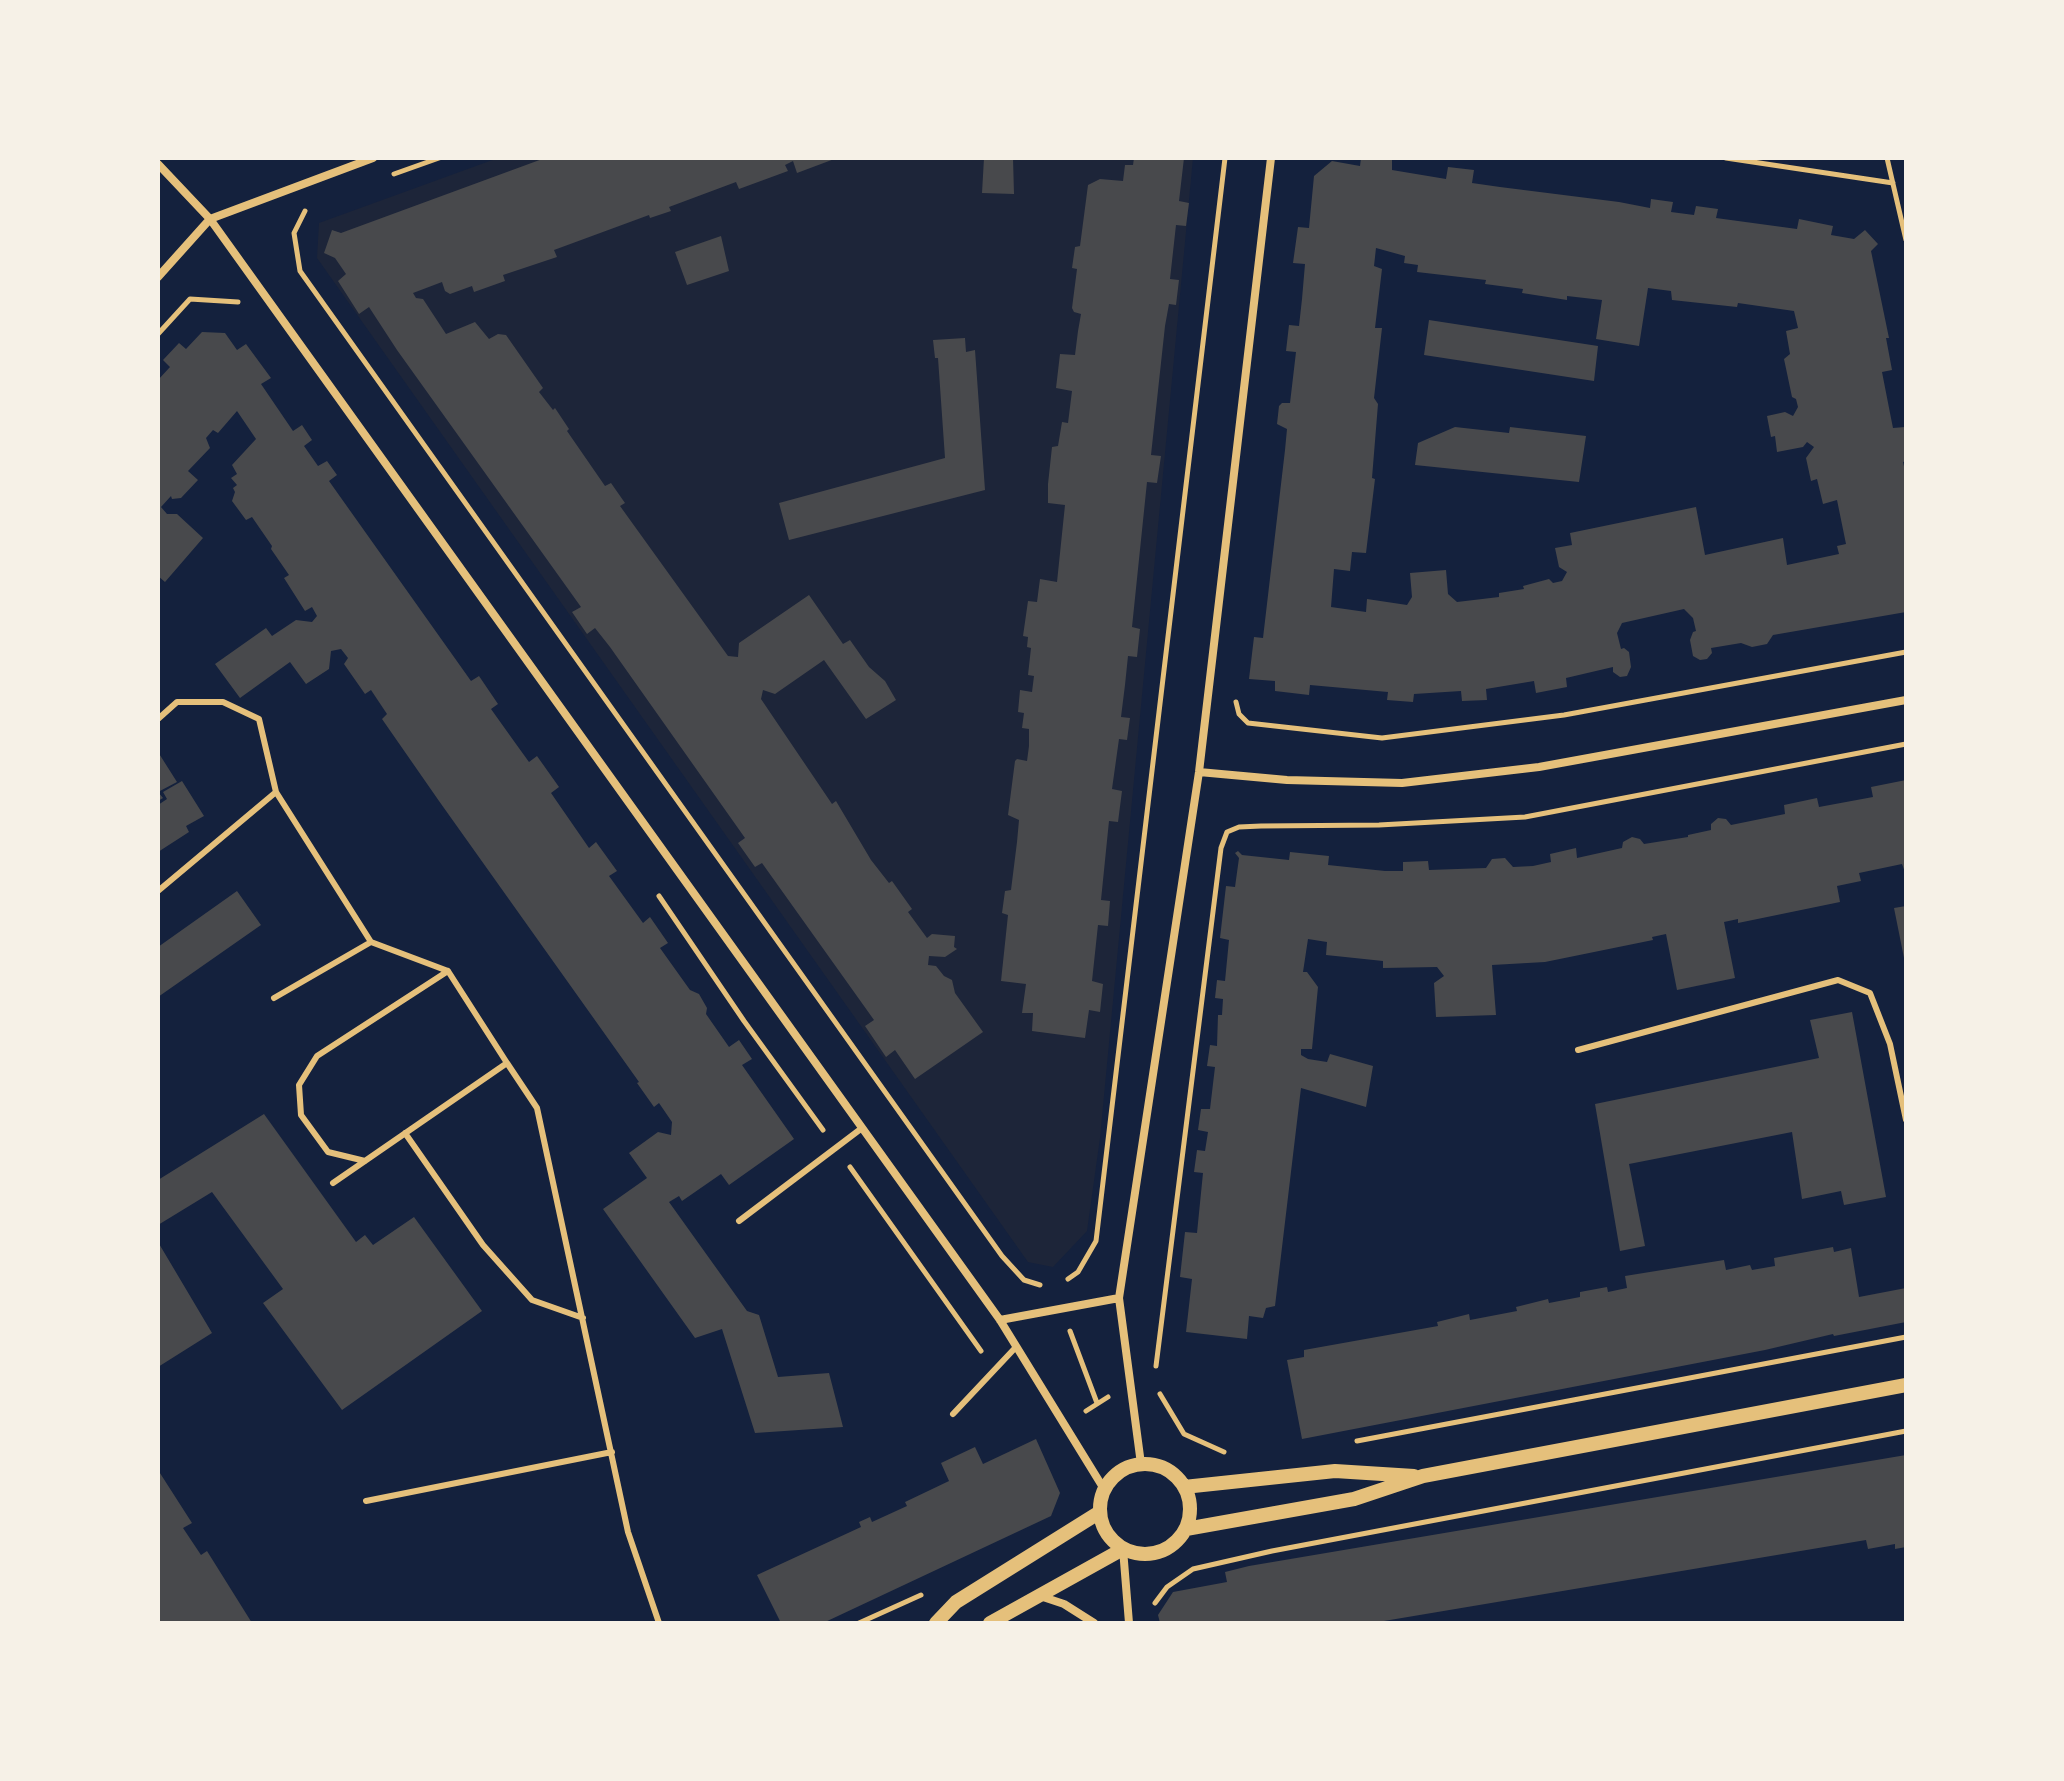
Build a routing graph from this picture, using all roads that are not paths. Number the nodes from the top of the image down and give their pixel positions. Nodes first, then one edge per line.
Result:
1 (373, 158) edge
2 (1271, 158) edge
3 (158, 164) edge
4 (210, 219) junction
5 (158, 277) edge
6 (1906, 700) edge
7 (158, 719) edge
8 (1199, 772) junction
9 (276, 792) junction
10 (158, 891) edge
11 (371, 942) junction
12 (448, 971) junction
13 (274, 998) dead end
14 (1578, 1050) dead end
15 (507, 1063) junction
16 (1906, 1120) edge
17 (862, 1128) junction
18 (405, 1133) junction
19 (365, 1161) junction
20 (333, 1183) dead end
21 (739, 1221) dead end
22 (1119, 1298) junction
23 (583, 1318) junction
24 (1000, 1320) junction
25 (1016, 1347) junction
26 (1906, 1385) edge
27 (953, 1414) dead end
28 (612, 1452) junction
29 (1141, 1464) junction
30 (1423, 1476) junction
31 (1184, 1487) junction
32 (1104, 1489) junction
33 (366, 1501) dead end
34 (1100, 1512) junction
35 (1186, 1529) junction
36 (1123, 1549) junction
37 (1039, 1596) junction
38 (659, 1623) edge
39 (936, 1623) edge
40 (990, 1623) edge
41 (1094, 1623) edge
42 (1129, 1623) edge

1 - 4 street
2 - 8 street
3 - 4 street
4 - 5 street
4 - 17 street
6 - 8 street
7 - 9 lane
8 - 22 street
9 - 10 lane
9 - 11 lane
11 - 12 lane
11 - 13 lane
12 - 15 lane
12 - 19 lane
14 - 16 lane
15 - 18 lane
15 - 23 lane
17 - 21 lane
17 - 24 street
18 - 19 lane
18 - 23 lane
19 - 20 lane
22 - 24 street
22 - 29 street
23 - 28 lane
24 - 25 street
25 - 27 lane
25 - 32 street
26 - 30 street
28 - 33 lane
28 - 38 lane
29 - 31 street
29 - 32 street
30 - 31 street
30 - 35 street
31 - 35 street
32 - 34 street
34 - 36 street
34 - 39 street
35 - 36 street
36 - 37 street
36 - 42 street
37 - 40 street
37 - 41 street

